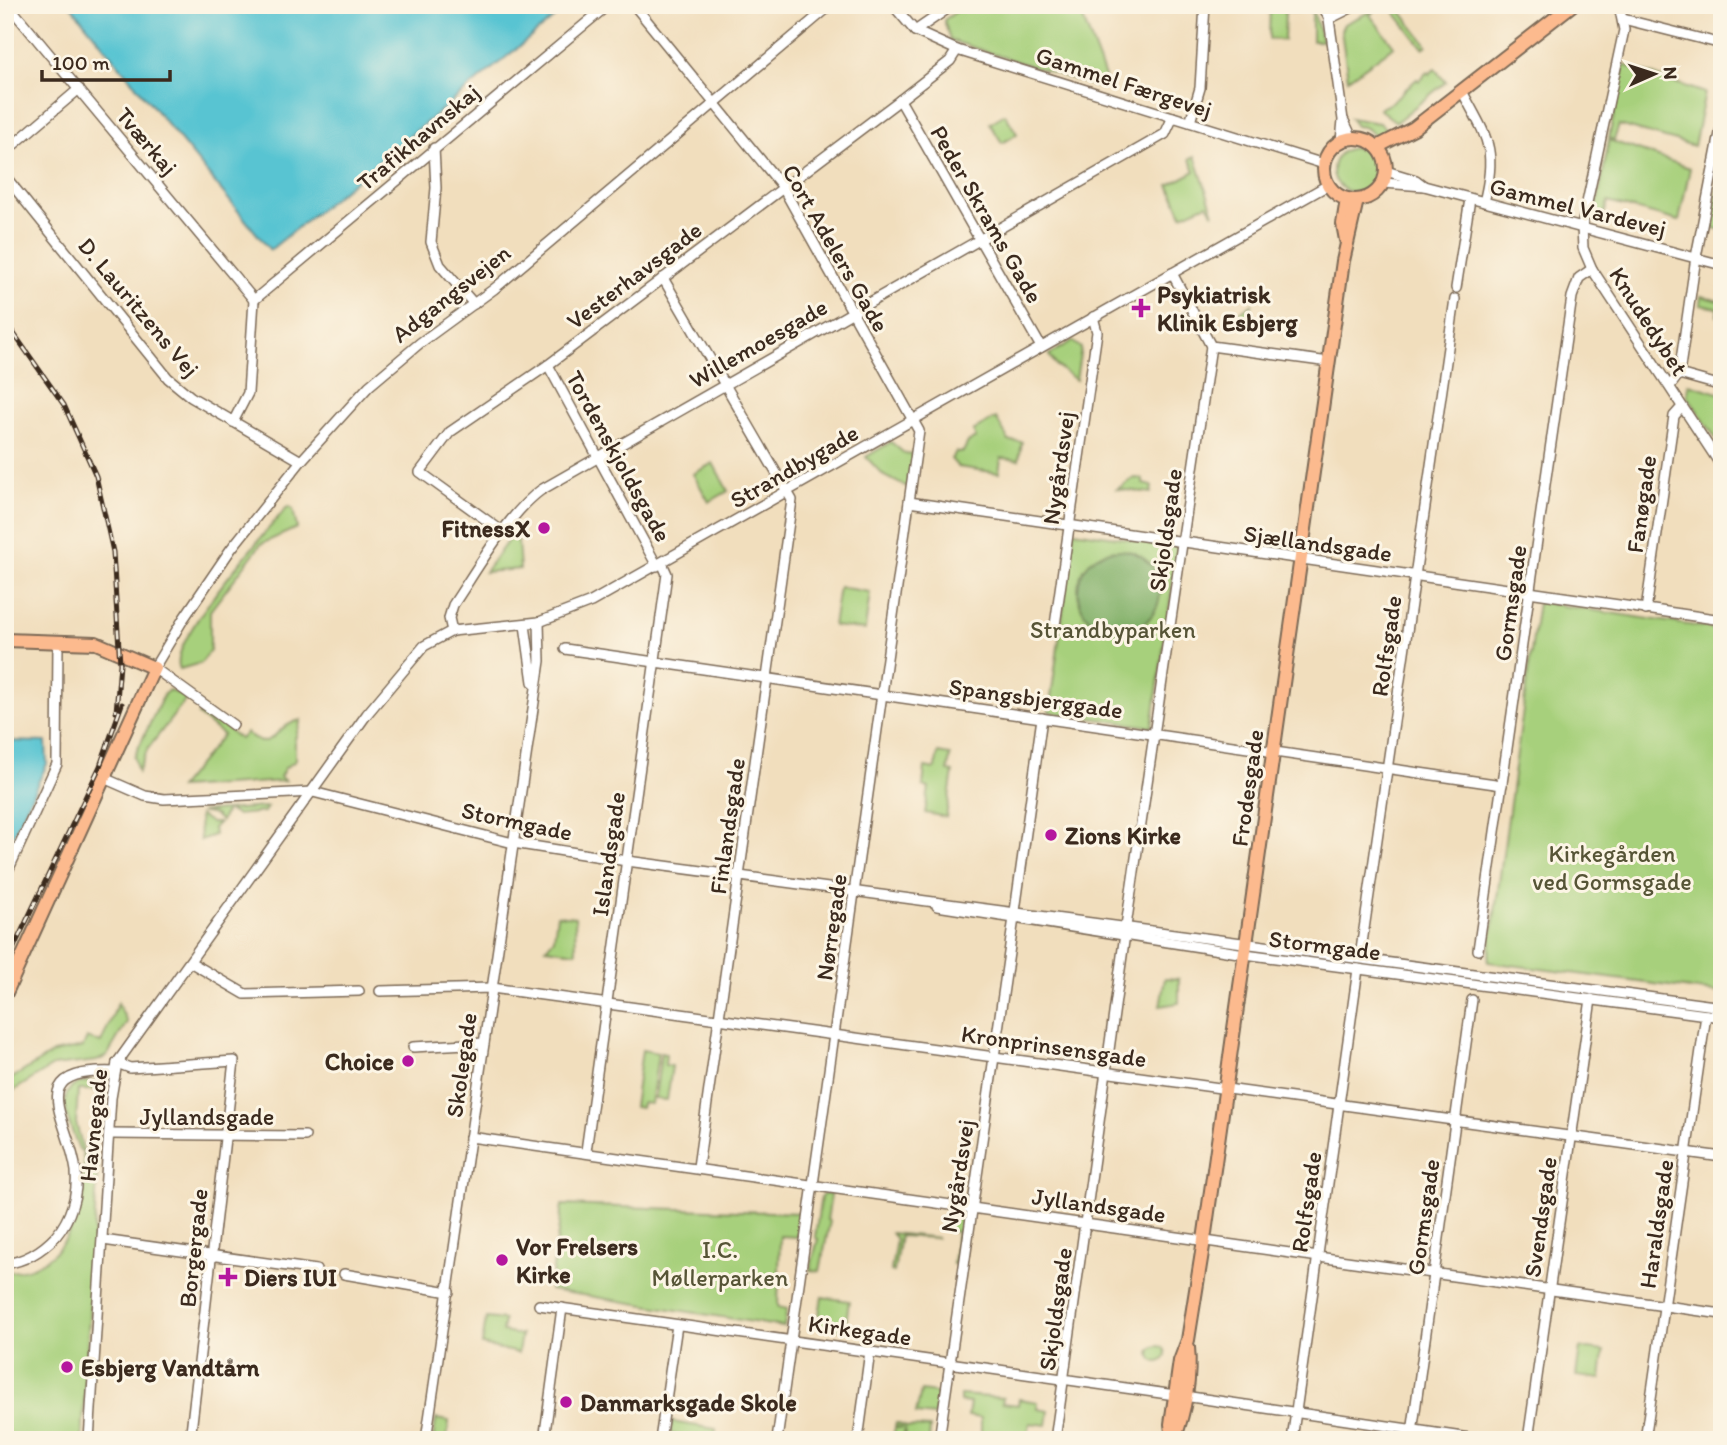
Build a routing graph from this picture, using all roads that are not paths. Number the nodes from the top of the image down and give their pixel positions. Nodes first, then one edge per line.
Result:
1 (608, 5) edge
2 (634, 5) edge
3 (831, 5) edge
4 (893, 5) edge
5 (953, 5) edge
6 (1205, 5) edge
7 (1323, 5) edge
8 (1357, 5) edge
9 (1572, 5) edge
10 (1619, 5) edge
11 (10, 7) dead end
12 (1329, 19) junction
13 (1623, 19) junction
14 (915, 31) junction
15 (1722, 44) edge
16 (957, 50) junction
17 (79, 89) junction
18 (1462, 91) junction
19 (900, 100) junction
20 (716, 102) junction
21 (1173, 117) junction
22 (1191, 122) junction
23 (1722, 123) edge
24 (1346, 140) junction
25 (433, 148) junction
26 (5, 152) edge
27 (1324, 164) junction
28 (1382, 165) junction
29 (5, 176) edge
30 (1328, 185) junction
31 (782, 186) junction
32 (1470, 199) junction
33 (1352, 200) junction
34 (1484, 202) junction
35 (1582, 226) junction
36 (980, 239) junction
37 (1696, 257) junction
38 (1722, 265) edge
39 (1592, 269) junction
40 (1172, 273) junction
41 (663, 278) junction
42 (1457, 288) dead end
43 (1455, 299) dead end
44 (254, 300) junction
45 (474, 304) junction
46 (851, 311) junction
47 (1093, 317) junction
48 (1211, 346) junction
49 (1041, 347) junction
50 (1329, 362) junction
51 (548, 365) junction
52 (1679, 374) junction
53 (725, 384) junction
54 (1670, 386) junction
55 (1722, 386) edge
56 (1682, 407) junction
57 (914, 420) junction
58 (233, 422) junction
59 (599, 457) junction
60 (301, 461) junction
61 (1722, 467) edge
62 (789, 491) junction
63 (909, 502) junction
64 (1069, 526) junction
65 (503, 532) junction
66 (1183, 542) junction
67 (1301, 560) junction
68 (659, 564) junction
69 (1415, 576) junction
70 (1531, 593) junction
71 (1646, 610) junction
72 (1722, 620) edge
73 (539, 622) junction
74 (525, 625) junction
75 (1055, 625) dead end
76 (452, 631) junction
77 (5, 640) edge
78 (58, 642) junction
79 (565, 649) dead end
80 (654, 662) junction
81 (155, 668) junction
82 (768, 679) junction
83 (534, 695) junction
84 (881, 695) junction
85 (1042, 718) junction
86 (233, 725) dead end
87 (1156, 735) junction
88 (1273, 752) junction
89 (1387, 768) junction
90 (106, 779) junction
91 (1502, 785) junction
92 (313, 792) junction
93 (513, 844) junction
94 (627, 861) junction
95 (739, 876) junction
96 (5, 877) edge
97 (855, 892) junction
98 (1015, 915) junction
99 (1126, 930) junction
100 (1246, 948) junction
101 (1478, 950) dead end
102 (1360, 957) junction
103 (190, 962) junction
104 (1358, 969) junction
105 (492, 988) junction
106 (359, 991) dead end
107 (380, 991) dead end
108 (5, 995) edge
109 (1591, 999) junction
110 (1472, 1000) dead end
111 (606, 1003) junction
112 (1722, 1007) edge
113 (1706, 1015) junction
114 (1722, 1017) edge
115 (719, 1019) junction
116 (835, 1035) junction
117 (484, 1044) junction
118 (413, 1047) dead end
119 (995, 1058) junction
120 (115, 1067) junction
121 (1108, 1072) junction
122 (1225, 1089) junction
123 (1340, 1104) junction
124 (1456, 1122) junction
125 (109, 1134) junction
126 (225, 1135) junction
127 (305, 1136) dead end
128 (470, 1137) junction
129 (1572, 1137) junction
130 (586, 1151) junction
131 (1686, 1152) junction
132 (1722, 1157) edge
133 (698, 1167) junction
134 (814, 1183) junction
135 (971, 1207) junction
136 (1086, 1222) junction
137 (103, 1240) junction
138 (1204, 1240) junction
139 (212, 1255) junction
140 (1318, 1257) junction
141 (5, 1264) edge
142 (316, 1270) dead end
143 (1434, 1272) junction
144 (344, 1274) dead end
145 (1549, 1289) junction
146 (449, 1292) junction
147 (539, 1305) dead end
148 (1664, 1306) junction
149 (562, 1308) junction
150 (1722, 1314) edge
151 (677, 1325) junction
152 (792, 1340) junction
153 (870, 1351) junction
154 (950, 1363) junction
155 (1064, 1379) junction
156 (1180, 1395) junction
157 (1296, 1412) junction
158 (1411, 1435) edge
159 (89, 1440) edge
160 (190, 1440) edge
161 (426, 1440) edge
162 (544, 1440) edge
163 (660, 1440) edge
164 (777, 1440) edge
165 (859, 1440) edge
166 (939, 1440) edge
167 (1055, 1440) edge
168 (1173, 1440) edge
169 (1292, 1440) edge
170 (1483, 1440) edge
171 (1528, 1440) edge
172 (1645, 1440) edge

1 - 25 street, Trafikhavnskaj
2 - 20 street, Cort Adelers Gade
3 - 20 street, Adgangsvejen
4 - 14 street
5 - 14 street
6 - 22 street
7 - 12 street
8 - 12 street
9 - 18 main road
10 - 13 street
11 - 17 street, Tværkaj
12 - 24 street
13 - 15 street
13 - 35 street
14 - 16 street, Gammel Færgevej
16 - 19 street, Vesterhavsgade
16 - 21 street, Gammel Færgevej
17 - 26 street
17 - 44 street, Tværkaj
18 - 28 main road
18 - 34 street
19 - 31 street, Vesterhavsgade
19 - 36 street, Peder Skrams Gade
20 - 31 street, Cort Adelers Gade
20 - 45 street, Adgangsvejen
21 - 22 street, Gammel Færgevej
21 - 36 street, Willemoesgade
22 - 27 street, Gammel Færgevej
23 - 37 street
24 - 27 main road
24 - 28 main road
25 - 44 street, Trafikhavnskaj
25 - 45 street
27 - 30 main road
28 - 32 street, Gammel Vardevej
28 - 33 main road
29 - 58 street, D. Lauritzens Vej
30 - 33 main road
30 - 40 street, Strandbygade
31 - 41 street, Vesterhavsgade
31 - 46 street, Cort Adelers Gade
32 - 34 street, Gammel Vardevej
32 - 42 street
33 - 50 main road, Frodesgade
34 - 35 street, Gammel Vardevej
35 - 37 street, Gammel Vardevej
35 - 39 street, Knudedybet
36 - 46 street, Willemoesgade
36 - 49 street, Peder Skrams Gade
37 - 38 street, Gammel Vardevej
37 - 52 street
39 - 54 street, Knudedybet
39 - 70 street, Gormsgade
40 - 47 street, Strandbygade
40 - 48 street
41 - 51 street, Vesterhavsgade
41 - 53 street
43 - 69 street, Rolfsgade
44 - 58 street
45 - 60 street, Adgangsvejen
46 - 53 street, Willemoesgade
46 - 57 street, Cort Adelers Gade
47 - 49 street, Strandbygade
47 - 64 street, Nygårdsvej
48 - 50 street
48 - 66 street, Skjoldsgade
49 - 57 street, Strandbygade
50 - 67 main road, Frodesgade
51 - 59 street, Tordenskjoldsgade
51 - 65 street, Vesterhavsgade
52 - 54 street
52 - 55 street
53 - 59 street, Willemoesgade
53 - 62 street
54 - 56 street, Knudedybet
56 - 61 street, Knudedybet
56 - 71 street, Fanøgade
57 - 62 street, Strandbygade
57 - 63 street, Nørregade
58 - 60 street, D. Lauritzens Vej
59 - 65 street, Willemoesgade
59 - 68 street, Tordenskjoldsgade
60 - 81 street, Adgangsvejen
62 - 68 street, Strandbygade
62 - 82 street, Finlandsgade
63 - 64 street, Sjællandsgade
63 - 84 street, Nørregade
64 - 66 street, Sjællandsgade
64 - 75 street, Nygårdsvej
65 - 76 street, Willemoesgade
66 - 67 street, Sjællandsgade
66 - 87 street, Skjoldsgade
67 - 69 street, Sjællandsgade
67 - 88 main road, Frodesgade
68 - 73 street, Strandbygade
68 - 80 street, Islandsgade
69 - 70 street, Sjællandsgade
69 - 89 street, Rolfsgade
70 - 71 street, Sjællandsgade
70 - 91 street, Gormsgade
71 - 72 street, Sjællandsgade
73 - 74 street, Strandbygade
73 - 83 street, Skolegade
74 - 76 street, Strandbygade
74 - 83 street, Skolegade
76 - 92 street, Strandbygade
77 - 78 main road
78 - 81 main road
78 - 96 street
79 - 80 street, Spangsbjerggade
80 - 82 street, Spangsbjerggade
80 - 94 street, Islandsgade
81 - 86 street
81 - 90 main road, Adgangsvejen
82 - 84 street, Spangsbjerggade
82 - 95 street, Finlandsgade
83 - 93 street, Skolegade
84 - 85 street, Spangsbjerggade
84 - 97 street, Nørregade
85 - 87 street, Spangsbjerggade
85 - 98 street, Nygårdsvej
87 - 88 street, Spangsbjerggade
87 - 99 street, Skjoldsgade
88 - 89 street, Spangsbjerggade
88 - 100 main road, Frodesgade
89 - 91 street, Spangsbjerggade
89 - 102 street, Rolfsgade
90 - 92 street, Stormgade
90 - 108 main road, Adgangsvejen
91 - 101 street, Gormsgade
92 - 93 street, Stormgade
92 - 103 street, Havnegade
93 - 94 street, Stormgade
93 - 105 street, Skolegade
94 - 95 street, Stormgade
94 - 111 street, Islandsgade
95 - 97 street, Stormgade
95 - 115 street, Finlandsgade
97 - 98 street, Stormgade
97 - 116 street, Nørregade
98 - 99 street, Stormgade
98 - 119 street, Nygårdsvej
99 - 100 street, Stormgade
99 - 121 street, Skjoldsgade
100 - 102 street, Stormgade
100 - 104 street, Stormgade
100 - 122 main road, Frodesgade
102 - 112 street, Stormgade
103 - 106 street
103 - 120 street, Havnegade
104 - 109 street, Stormgade
104 - 123 street, Rolfsgade
105 - 107 street, Kronprinsensgade
105 - 111 street, Kronprinsensgade
105 - 117 street, Skolegade
109 - 113 street, Stormgade
109 - 129 street, Svendsgade
110 - 124 street, Gormsgade
111 - 115 street, Kronprinsensgade
111 - 130 street, Islandsgade
113 - 114 street, Stormgade
113 - 131 street, Haraldsgade
115 - 116 street, Kronprinsensgade
115 - 133 street, Finlandsgade
116 - 119 street, Kronprinsensgade
116 - 134 street, Nørregade
117 - 118 street
117 - 128 street, Skolegade
119 - 121 street, Kronprinsensgade
119 - 135 street, Nygårdsvej
120 - 125 street, Havnegade
120 - 126 street, Borgergade
120 - 141 street
121 - 122 street, Kronprinsensgade
121 - 136 street, Skjoldsgade
122 - 123 street, Kronprinsensgade
122 - 138 main road, Frodesgade
123 - 124 street, Kronprinsensgade
123 - 140 street, Rolfsgade
124 - 129 street, Kronprinsensgade
124 - 143 street, Gormsgade
125 - 126 street, Jyllandsgade
125 - 137 street, Havnegade
126 - 127 street, Jyllandsgade
126 - 139 street, Borgergade
128 - 130 street, Jyllandsgade
128 - 146 street, Skolegade
129 - 131 street, Kronprinsensgade
129 - 145 street, Svendsgade
130 - 133 street, Jyllandsgade
131 - 132 street, Kronprinsensgade
131 - 148 street, Haraldsgade
133 - 134 street, Jyllandsgade
134 - 135 street, Jyllandsgade
134 - 152 street, Nørregade
135 - 136 street, Jyllandsgade
135 - 154 street, Nygårdsvej
136 - 138 street, Jyllandsgade
136 - 155 street, Skjoldsgade
137 - 139 street
137 - 159 street, Havnegade
138 - 140 street, Jyllandsgade
138 - 156 main road, Frodesgade
139 - 142 street
139 - 160 street, Borgergade
140 - 143 street, Jyllandsgade
140 - 157 street, Rolfsgade
143 - 145 street, Jyllandsgade
143 - 158 street, Gormsgade
144 - 146 street
145 - 148 street, Jyllandsgade
145 - 171 street, Svendsgade
146 - 161 street, Skolegade
147 - 149 street, Kirkegade
148 - 150 street, Jyllandsgade
148 - 172 street, Haraldsgade
149 - 151 street, Kirkegade
149 - 162 street
151 - 152 street, Kirkegade
151 - 163 street
152 - 153 street, Kirkegade
152 - 164 street, Nørregade
153 - 154 street, Kirkegade
153 - 165 street
154 - 155 street, Kirkegade
154 - 166 street, Nygårdsvej
155 - 156 street, Kirkegade
155 - 167 street, Skjoldsgade
156 - 157 street, Kirkegade
156 - 168 main road, Frodesgade
157 - 158 street, Kirkegade
157 - 169 street, Rolfsgade
158 - 170 street, Kirkegade

